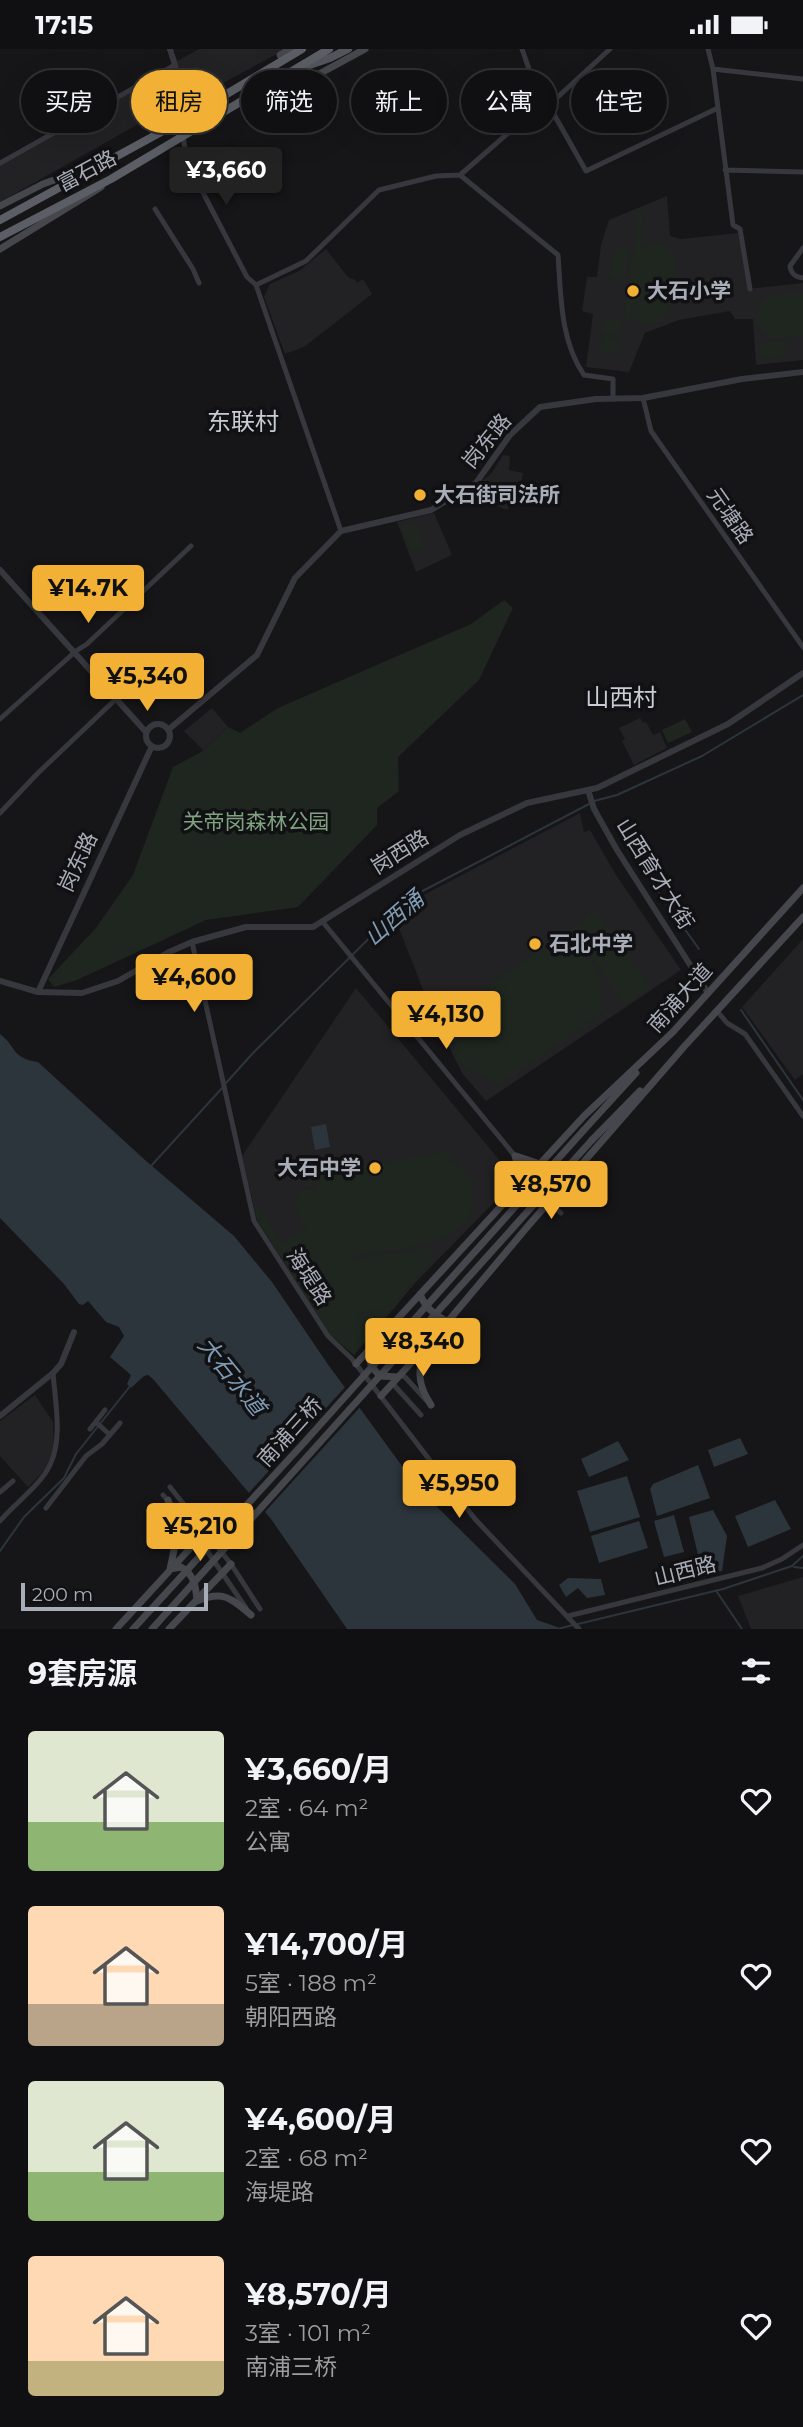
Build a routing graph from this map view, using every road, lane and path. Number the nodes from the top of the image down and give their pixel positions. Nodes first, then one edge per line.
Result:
1 (177, 49) edge
2 (329, 49) edge
3 (348, 49) edge
4 (365, 49) edge
5 (522, 49) edge
6 (610, 49) edge
7 (708, 49) edge
8 (295, 50) edge
9 (170, 51) edge
10 (279, 52) edge
11 (175, 65) junction
12 (298, 69) junction
13 (713, 69) junction
14 (176, 70) edge
15 (529, 70) edge
16 (803, 79) edge
17 (227, 93) edge
18 (557, 94) edge
19 (718, 108) junction
20 (557, 120) edge
21 (159, 133) edge
22 (511, 133) edge
23 (183, 136) junction
24 (0, 163) edge
25 (100, 164) junction
26 (725, 170) junction
27 (803, 172) edge
28 (460, 175) junction
29 (111, 179) junction
30 (0, 206) edge
31 (155, 209) dead end
32 (0, 220) edge
33 (0, 237) edge
34 (803, 248) edge
35 (0, 249) edge
36 (803, 278) edge
37 (199, 283) dead end
38 (256, 285) junction
39 (751, 289) dead end
40 (803, 372) edge
41 (643, 398) junction
42 (613, 399) junction
43 (341, 531) junction
44 (191, 546) dead end
45 (0, 570) edge
46 (803, 647) edge
47 (76, 651) junction
48 (803, 673) edge
49 (117, 698) junction
50 (0, 719) edge
51 (168, 730) junction
52 (146, 732) junction
53 (152, 746) junction
54 (588, 790) junction
55 (0, 813) edge
56 (803, 888) edge
57 (803, 917) edge
58 (322, 921) junction
59 (192, 942) junction
60 (0, 981) edge
61 (38, 992) junction
62 (708, 993) junction
63 (717, 1011) junction
64 (674, 1031) junction
65 (683, 1048) junction
66 (803, 1116) edge
67 (583, 1131) joint
68 (592, 1140) joint
69 (515, 1156) junction
70 (540, 1164) junction
71 (523, 1181) junction
72 (549, 1203) junction
73 (561, 1213) dead end
74 (420, 1294) junction
75 (448, 1322) junction
76 (74, 1332) dead end
77 (439, 1332) junction
78 (371, 1348) junction
79 (356, 1364) junction
80 (53, 1373) junction
81 (397, 1379) junction
82 (381, 1397) junction
83 (430, 1405) joint
84 (105, 1410) dead end
85 (421, 1415) dead end
86 (0, 1416) edge
87 (96, 1422) junction
88 (120, 1423) dead end
89 (90, 1429) dead end
90 (110, 1435) junction
91 (13, 1481) dead end
92 (170, 1487) dead end
93 (0, 1492) edge
94 (165, 1498) joint
95 (46, 1507) dead end
96 (0, 1521) edge
97 (206, 1531) junction
98 (199, 1539) junction
99 (803, 1545) edge
100 (231, 1564) junction
101 (170, 1569) junction
102 (222, 1573) junction
103 (197, 1601) junction
104 (260, 1609) dead end
105 (251, 1615) joint
106 (569, 1616) junction
107 (116, 1629) edge
108 (133, 1629) edge
109 (152, 1629) edge
110 (169, 1629) edge
111 (579, 1629) edge

1 - 9 street
2 - 12 highway, 富石路
3 - 12 main road
4 - 12 main road
5 - 15 street
6 - 18 street
7 - 13 street
8 - 10 main road, 富石路
8 - 17 highway, 富石路
9 - 11 street
11 - 14 street
11 - 24 street
12 - 23 highway, 富石路
13 - 16 street
13 - 19 street
19 - 20 street
19 - 26 street
21 - 25 highway, 富石路
22 - 28 street
23 - 29 highway, 富石路
23 - 38 street
25 - 30 main road
25 - 32 highway, 富石路
26 - 27 street
26 - 39 street
28 - 38 street
28 - 42 street
29 - 33 highway, 富石路
29 - 35 main road
31 - 37 street
34 - 36 street
38 - 43 street
40 - 41 street, 岗东路
41 - 42 street, 岗东路
41 - 46 street, 元塘路
42 - 43 street, 岗东路
43 - 51 street
44 - 47 street
45 - 47 street
47 - 49 street
47 - 50 street
48 - 54 street, 岗西路
49 - 52 street
49 - 55 street
51 - 52 street
51 - 53 street
52 - 53 street
53 - 61 street, 岗东路
54 - 58 street, 岗西路
54 - 62 street, 山西育才大街
56 - 62 main road, 南浦大道
57 - 63 main road, 南浦大道
58 - 59 street, 岗西路
58 - 69 street
59 - 61 street, 岗西路
59 - 79 street, 海堤路
60 - 61 street, 岗西路
62 - 64 main road, 南浦大道
63 - 65 main road, 南浦大道
63 - 66 street
64 - 67 main road, 南浦大道
64 - 70 main road
65 - 68 main road, 南浦大道
65 - 72 main road
67 - 108 main road, 南浦三桥, bridge
68 - 109 main road, 南浦三桥, bridge
69 - 70 main road
69 - 71 main road
70 - 71 main road
71 - 74 main road
72 - 73 street
72 - 75 main road
74 - 75 main road
74 - 78 main road
75 - 77 main road
76 - 80 street
77 - 81 main road
77 - 83 main road
78 - 79 main road
78 - 81 main road
79 - 82 street, 海堤路
80 - 86 street
80 - 96 street
81 - 82 main road
81 - 83 street
81 - 85 street
82 - 106 street, 海堤路
84 - 87 street
87 - 89 street
87 - 90 street
88 - 90 street
90 - 95 street
91 - 93 street
92 - 97 street
94 - 98 street
94 - 101 main road
97 - 98 main road
97 - 100 street
98 - 101 main road
98 - 102 street
99 - 106 street, 山西路
100 - 102 main road
100 - 104 street
101 - 103 main road
101 - 107 main road
102 - 103 main road
102 - 105 street
103 - 105 main road
103 - 110 main road
106 - 111 street, 海堤路

